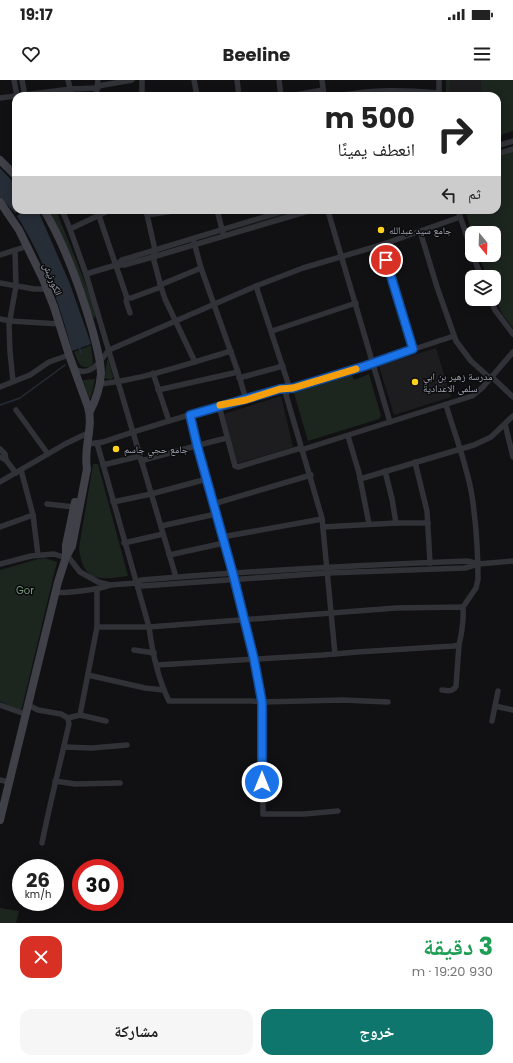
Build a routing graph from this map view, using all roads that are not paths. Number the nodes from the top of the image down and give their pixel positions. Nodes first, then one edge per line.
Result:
1 (14, 80) edge
2 (22, 80) edge
3 (68, 80) edge
4 (132, 80) edge
5 (142, 80) edge
6 (194, 80) edge
7 (237, 80) edge
8 (279, 80) edge
9 (322, 80) edge
10 (439, 80) edge
11 (98, 84) edge
12 (70, 89) junction
13 (16, 92) edge
14 (24, 92) edge
15 (48, 92) edge
16 (71, 92) edge
17 (142, 92) edge
18 (196, 92) edge
19 (238, 92) edge
20 (281, 92) edge
21 (324, 92) edge
22 (366, 92) edge
23 (414, 92) edge
24 (439, 92) edge
25 (12, 97) edge
26 (0, 98) edge
27 (510, 142) edge
28 (511, 150) edge
29 (501, 153) edge
30 (0, 160) edge
31 (12, 172) edge
32 (0, 202) edge
33 (3, 211) edge
34 (46, 214) edge
35 (64, 214) edge
36 (96, 214) edge
37 (98, 214) edge
38 (146, 214) edge
39 (218, 214) edge
40 (274, 214) edge
41 (299, 214) edge
42 (330, 214) edge
43 (459, 214) edge
44 (460, 217) junction
45 (70, 229) junction
46 (222, 230) junction
47 (420, 231) junction
48 (465, 232) edge
49 (224, 237) junction
50 (193, 239) junction
51 (195, 245) junction
52 (381, 245) junction
53 (28, 246) junction
54 (155, 250) junction
55 (15, 251) junction
56 (0, 255) edge
57 (153, 257) junction
58 (341, 257) junction
59 (116, 265) junction
60 (201, 268) junction
61 (86, 274) junction
62 (0, 283) edge
63 (16, 286) junction
64 (161, 286) junction
65 (256, 286) junction
66 (47, 288) junction
67 (127, 298) junction
68 (356, 303) junction
69 (214, 305) junction
70 (493, 306) edge
71 (130, 313) dead end
72 (0, 319) edge
73 (10, 321) junction
74 (176, 321) junction
75 (60, 324) junction
76 (272, 331) junction
77 (513, 334) edge
78 (454, 336) junction
79 (413, 349) junction
80 (109, 350) junction
81 (231, 351) junction
82 (513, 352) edge
83 (69, 354) junction
84 (100, 362) junction
85 (195, 362) junction
86 (373, 363) junction
87 (283, 366) junction
88 (74, 370) junction
89 (153, 373) junction
90 (238, 375) junction
91 (490, 378) junction
92 (14, 381) junction
93 (118, 382) junction
94 (100, 384) junction
95 (0, 387) edge
96 (286, 388) junction
97 (158, 390) junction
98 (513, 397) edge
99 (246, 400) junction
100 (446, 405) junction
101 (219, 406) junction
102 (16, 410) dead end
103 (90, 411) junction
104 (190, 415) junction
105 (513, 416) edge
106 (169, 421) junction
107 (390, 422) junction
108 (505, 424) junction
109 (90, 432) junction
110 (133, 432) junction
111 (348, 436) junction
112 (228, 438) junction
113 (97, 443) junction
114 (88, 444) junction
115 (197, 445) junction
116 (0, 449) edge
117 (301, 449) junction
118 (460, 449) junction
119 (48, 454) junction
120 (0, 457) edge
121 (513, 457) edge
122 (141, 459) junction
123 (6, 460) junction
124 (86, 461) junction
125 (414, 462) junction
126 (103, 465) junction
127 (19, 471) junction
128 (385, 471) junction
129 (311, 475) junction
130 (207, 479) junction
131 (360, 479) junction
132 (0, 482) edge
133 (151, 494) junction
134 (113, 502) junction
135 (47, 504) dead end
136 (213, 504) junction
137 (74, 507) junction
138 (33, 514) junction
139 (216, 514) junction
140 (322, 519) junction
141 (396, 523) junction
142 (428, 523) junction
143 (369, 524) junction
144 (161, 526) junction
145 (0, 527) edge
146 (323, 527) junction
147 (163, 534) junction
148 (223, 540) junction
149 (124, 543) junction
150 (38, 555) junction
151 (169, 555) junction
152 (66, 557) junction
153 (513, 561) edge
154 (430, 563) junction
155 (0, 564) edge
156 (478, 564) junction
157 (326, 570) junction
158 (176, 577) junction
159 (234, 577) junction
160 (137, 583) junction
161 (110, 585) junction
162 (98, 589) junction
163 (55, 592) junction
164 (463, 607) junction
165 (331, 613) junction
166 (244, 619) junction
167 (149, 626) junction
168 (96, 627) junction
169 (459, 645) junction
170 (134, 650) dead end
171 (154, 653) junction
172 (335, 654) junction
173 (254, 659) junction
174 (157, 665) junction
175 (88, 675) junction
176 (164, 690) junction
177 (442, 690) dead end
178 (498, 692) dead end
179 (262, 702) junction
180 (388, 702) dead end
181 (0, 705) edge
182 (28, 705) junction
183 (495, 706) junction
184 (513, 710) edge
185 (25, 714) junction
186 (80, 715) junction
187 (68, 718) junction
188 (106, 721) dead end
189 (492, 721) dead end
190 (127, 745) dead end
191 (64, 747) junction
192 (0, 780) edge
193 (55, 781) junction
194 (9, 782) junction
195 (120, 783) dead end
196 (338, 811) dead end
197 (0, 820) edge
198 (42, 844) dead end

1 - 13 street
2 - 14 street
3 - 12 street
4 - 11 street
5 - 17 street
6 - 18 street
7 - 19 street
8 - 20 street
9 - 21 street
10 - 24 street
11 - 12 street
12 - 15 street
12 - 16 street
22 - 23 street
25 - 26 street
27 - 28 street
28 - 29 street
30 - 31 main road
32 - 33 main road, الكورنيش
33 - 53 main road, الكورنيش
34 - 84 main road
35 - 45 street
36 - 45 street
37 - 59 street
38 - 54 street
39 - 46 street
40 - 46 street
41 - 49 street
42 - 58 street
43 - 44 street
44 - 47 street
44 - 48 street
45 - 61 street
46 - 49 street
46 - 50 street
47 - 52 street
47 - 78 street
49 - 51 street
50 - 51 street
50 - 54 street
51 - 57 street
51 - 60 street
52 - 58 street
52 - 79 street
53 - 55 street
53 - 66 main road, الكورنيش
54 - 57 street
54 - 59 street
55 - 56 street
55 - 63 street
57 - 59 street
57 - 64 street
58 - 65 street
58 - 68 street
59 - 61 street
59 - 67 street
60 - 64 street
60 - 69 street
61 - 80 street
62 - 63 street
63 - 66 street
63 - 73 street
64 - 67 street
64 - 74 street
65 - 69 street
65 - 76 street
66 - 75 main road, الكورنيش
67 - 71 street
68 - 76 street
68 - 86 street
69 - 74 street
69 - 81 street
70 - 77 street
72 - 73 street
73 - 75 street
73 - 92 street
74 - 80 street
74 - 85 street
75 - 83 main road, الكورنيش
76 - 87 street
78 - 79 street
78 - 91 street
79 - 86 street
80 - 84 street
80 - 93 street
81 - 85 street
81 - 90 street
82 - 91 street
83 - 88 main road, الكورنيش
83 - 92 street
84 - 88 street
84 - 94 main road
85 - 89 street
86 - 96 street
86 - 107 street
87 - 90 street
87 - 96 street
88 - 103 main road, الكورنيش
89 - 93 street
89 - 97 street
90 - 97 street
90 - 99 street
91 - 98 street
91 - 100 street
92 - 95 street
93 - 94 street
93 - 110 street
94 - 103 main road
96 - 99 street
96 - 117 street
97 - 106 street
99 - 101 street
100 - 107 street
100 - 118 street
101 - 104 street
101 - 112 street
102 - 119 street
103 - 109 main road
104 - 106 street
104 - 115 street
105 - 108 street
106 - 110 street
107 - 111 street
108 - 118 street
108 - 121 street
109 - 114 main road
109 - 119 street
110 - 113 street
110 - 122 street
111 - 117 street
111 - 131 street
112 - 115 street
112 - 117 street
113 - 114 street
113 - 126 street
114 - 124 main road
115 - 122 street
115 - 130 street
116 - 123 street
117 - 129 street
118 - 125 street
118 - 156 street
119 - 127 street
120 - 123 street
122 - 126 street
122 - 133 street
123 - 127 street
124 - 137 main road
124 - 152 main road
125 - 128 street
125 - 142 street
126 - 134 street
127 - 132 street
127 - 138 street
128 - 131 street
128 - 141 street
129 - 136 street
129 - 140 street
130 - 133 street
130 - 136 street
131 - 143 street
133 - 134 street
133 - 144 street
134 - 149 street
135 - 137 street
136 - 139 street
137 - 152 main road
138 - 145 street
138 - 150 street
139 - 144 street
139 - 148 street
140 - 146 street
140 - 148 street
141 - 142 street
141 - 143 street
142 - 154 street
143 - 146 street
144 - 147 street
146 - 157 street
147 - 149 street
147 - 151 street
148 - 151 street
148 - 159 street
149 - 160 street
150 - 152 street
150 - 155 street
151 - 158 street
152 - 161 street
152 - 163 main road
153 - 156 street
154 - 156 street
154 - 157 street
156 - 157 street
156 - 164 street
157 - 159 street
157 - 165 street
158 - 159 street
158 - 160 street
159 - 160 street
159 - 166 street
160 - 161 street
160 - 167 street
161 - 162 street
162 - 163 street
162 - 168 street
163 - 182 main road
164 - 165 street
164 - 169 street
165 - 166 street
165 - 172 street
166 - 167 street
166 - 173 street
167 - 168 street
167 - 171 street
168 - 175 street
169 - 172 street
169 - 177 street
170 - 171 street
171 - 174 street
172 - 173 street
173 - 174 street
173 - 179 street
174 - 176 street
175 - 176 street
175 - 186 street
176 - 179 street
178 - 183 street
179 - 180 street
179 - 196 street
181 - 185 street
182 - 185 main road
182 - 187 street
183 - 184 street
183 - 189 street
185 - 194 main road
186 - 187 street
186 - 188 street
187 - 191 street
190 - 191 street
191 - 193 street
192 - 194 street
193 - 195 street
193 - 198 street
194 - 197 main road

